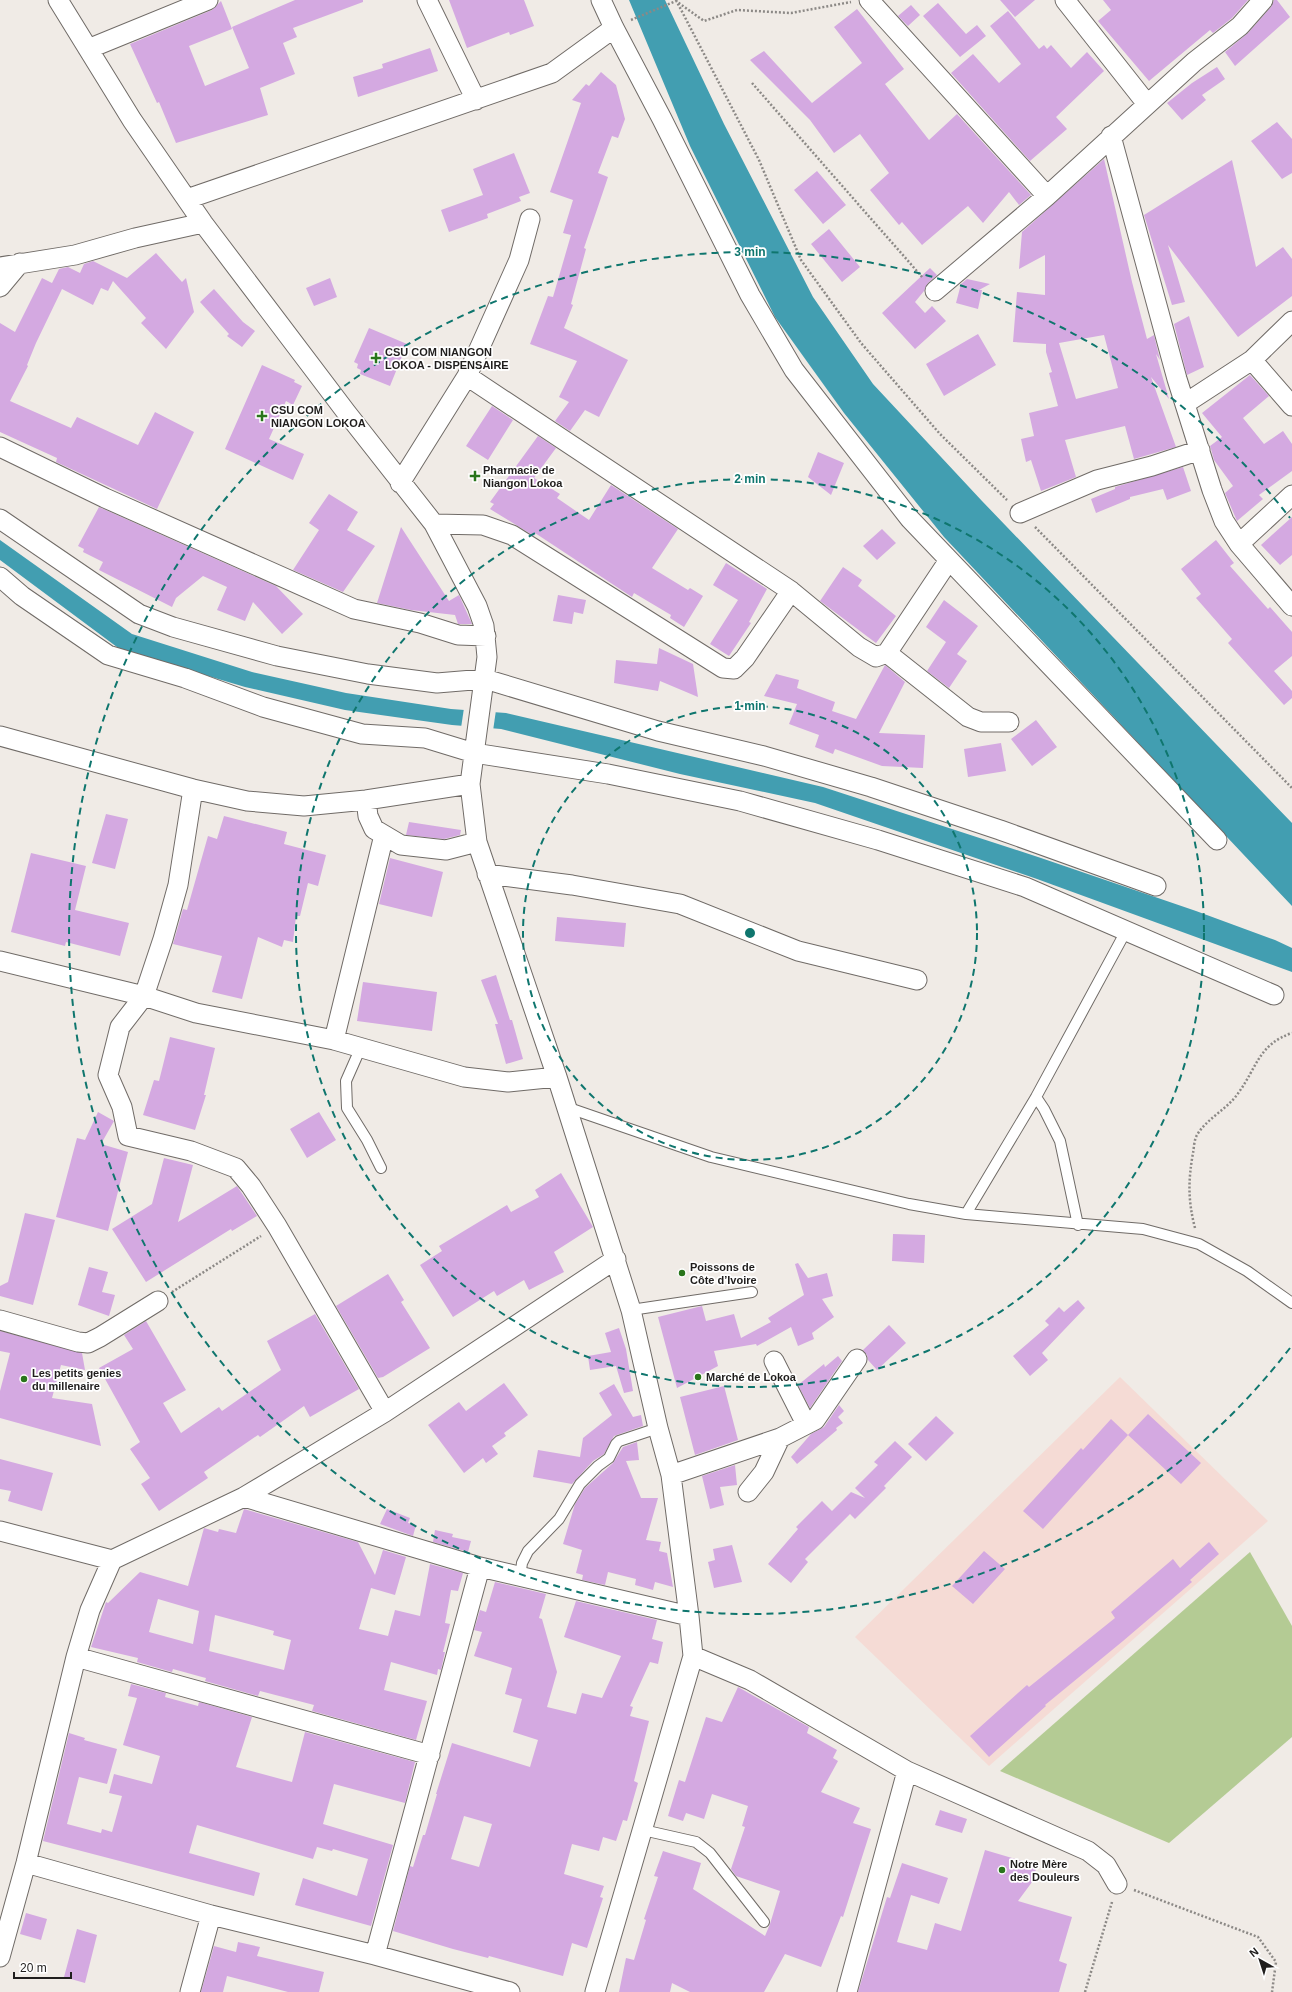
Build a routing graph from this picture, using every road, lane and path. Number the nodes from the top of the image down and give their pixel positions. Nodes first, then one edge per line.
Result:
1 (58, 0) edge
2 (208, 0) edge
3 (427, 0) edge
4 (601, 0) edge
5 (676, 0) edge
6 (1065, 0) edge
7 (1263, 0) edge
8 (863, 1) edge
9 (633, 19) dead end
10 (614, 28) junction
11 (88, 49) junction
12 (752, 83) dead end
13 (476, 100) junction
14 (1147, 104) junction
15 (1111, 136) junction
16 (1047, 196) junction
17 (187, 199) junction
18 (530, 220) dead end
19 (203, 224) junction
20 (20, 263) junction
21 (0, 267) edge
22 (0, 287) edge
23 (935, 290) joint
24 (1292, 321) edge
25 (1252, 360) junction
26 (467, 376) junction
27 (1186, 403) junction
28 (1292, 406) edge
29 (0, 447) edge
30 (1200, 450) junction
31 (400, 483) junction
32 (1292, 494) edge
33 (1020, 513) junction
34 (0, 518) edge
35 (434, 524) junction
36 (1239, 544) junction
37 (949, 560) junction
38 (0, 577) edge
39 (792, 591) junction
40 (1292, 606) edge
41 (486, 636) junction
42 (888, 653) junction
43 (485, 679) junction
44 (1009, 722) dead end
45 (0, 736) edge
46 (476, 745) junction
47 (470, 784) junction
48 (1292, 788) edge
49 (193, 789) junction
50 (366, 800) junction
51 (384, 835) junction
52 (1217, 840) dead end
53 (477, 842) junction
54 (487, 874) junction
55 (1156, 886) dead end
56 (1126, 931) junction
57 (0, 961) edge
58 (917, 980) dead end
59 (1274, 995) dead end
60 (144, 996) junction
61 (1292, 1033) edge
62 (334, 1040) junction
63 (361, 1047) junction
64 (557, 1077) junction
65 (1036, 1097) junction
66 (566, 1107) junction
67 (380, 1168) dead end
68 (966, 1214) junction
69 (1078, 1225) junction
70 (277, 1226) junction
71 (1199, 1244) junction
72 (616, 1258) junction
73 (752, 1292) dead end
74 (158, 1301) joint
75 (1292, 1303) edge
76 (631, 1310) junction
77 (0, 1320) edge
78 (858, 1359) dead end
79 (774, 1361) dead end
80 (385, 1412) junction
81 (806, 1424) junction
82 (658, 1428) junction
83 (780, 1438) junction
84 (671, 1475) junction
85 (748, 1492) dead end
86 (244, 1497) junction
87 (0, 1531) edge
88 (112, 1560) junction
89 (480, 1567) junction
90 (520, 1576) junction
91 (690, 1616) junction
92 (693, 1656) junction
93 (76, 1657) junction
94 (430, 1755) junction
95 (907, 1771) junction
96 (643, 1830) junction
97 (26, 1863) junction
98 (1118, 1884) junction
99 (211, 1915) junction
100 (764, 1922) dead end
101 (375, 1955) junction
102 (0, 1957) edge
103 (190, 1992) edge
104 (510, 1992) edge
105 (595, 1992) edge
106 (847, 1992) edge
107 (1085, 1992) edge
108 (1272, 1992) edge

1 - 11 street
2 - 11 street
3 - 13 street
4 - 10 street
5 - 8 path
5 - 9 path
5 - 33 path
6 - 14 street
7 - 14 street
8 - 16 street
10 - 13 street
10 - 37 street
11 - 17 street
12 - 23 path
13 - 17 street
14 - 15 street
15 - 16 street
15 - 27 street
16 - 23 street
17 - 19 street
18 - 26 street
19 - 20 street
19 - 31 street
20 - 21 street
20 - 22 street
24 - 25 street
25 - 27 street
25 - 28 street
26 - 31 street
26 - 39 street
27 - 30 street
29 - 41 street
30 - 33 street
30 - 36 street
31 - 35 street
32 - 36 street
33 - 48 path
34 - 43 street
35 - 39 street
35 - 41 street
36 - 40 street
37 - 42 street
37 - 52 street
38 - 46 street
39 - 42 street
41 - 43 street
42 - 44 street
43 - 46 street
43 - 55 street
45 - 49 street
46 - 47 street
46 - 56 street
47 - 50 street
47 - 53 street
49 - 50 street
49 - 60 street
50 - 51 street
51 - 53 street
51 - 62 street
53 - 54 street
54 - 58 street
54 - 64 street
56 - 59 street
56 - 65 lane
57 - 60 street
60 - 62 street
60 - 70 street
61 - 71 path
62 - 63 street
63 - 64 street
63 - 67 lane
64 - 66 street
65 - 68 lane
65 - 69 lane
66 - 68 lane
66 - 72 street
68 - 69 lane
69 - 71 lane
70 - 74 path
70 - 80 street
71 - 75 lane
72 - 76 street
72 - 80 street
73 - 76 lane
74 - 77 street
76 - 82 street
78 - 81 street
79 - 81 street
80 - 86 street
81 - 83 street
82 - 84 street
82 - 90 lane
83 - 84 street
83 - 85 street
84 - 91 street
86 - 88 street
86 - 89 street
87 - 88 street
88 - 93 street
89 - 90 street
89 - 94 street
90 - 91 street
91 - 92 street
92 - 95 street
92 - 96 street
93 - 94 street
93 - 97 street
94 - 101 street
95 - 98 street
95 - 106 street
96 - 100 lane
96 - 105 street
97 - 99 street
97 - 102 street
98 - 107 path
98 - 108 path
99 - 101 street
99 - 103 street
101 - 104 street

